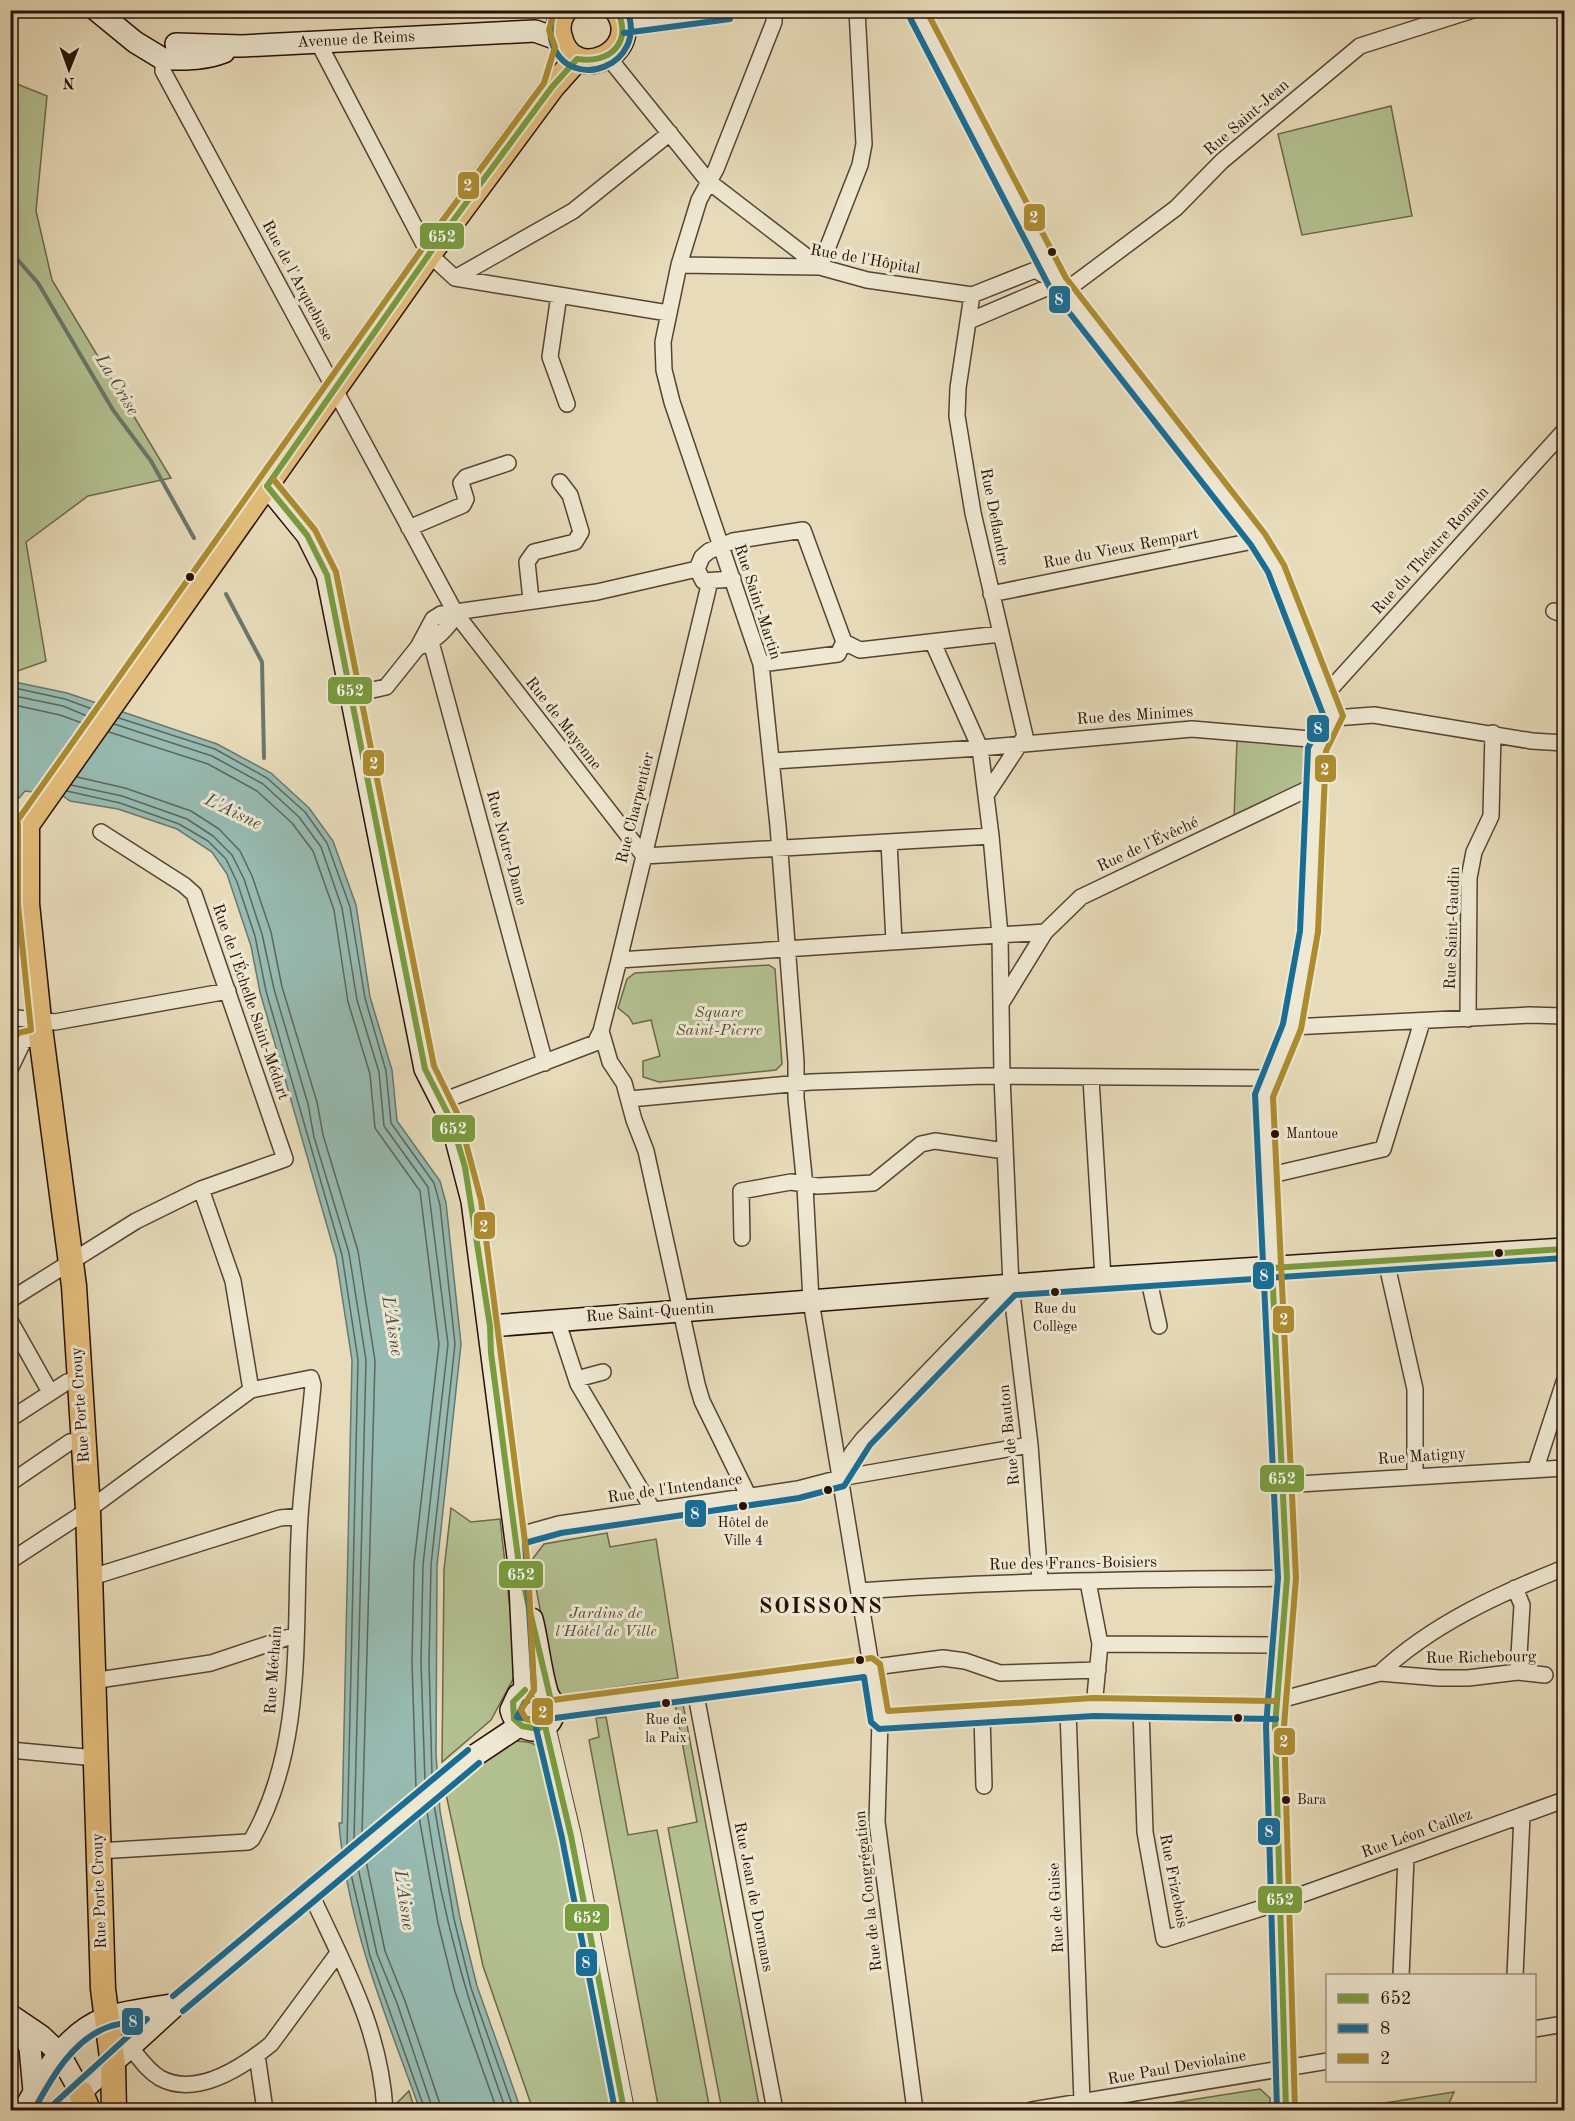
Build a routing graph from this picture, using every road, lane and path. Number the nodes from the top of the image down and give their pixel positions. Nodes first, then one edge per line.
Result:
1 (96, 10) edge
2 (729, 10) edge
3 (774, 10) edge
4 (857, 10) edge
5 (916, 10) edge
6 (1473, 10) edge
7 (620, 17) edge
8 (564, 29) edge
9 (318, 42) junction
10 (164, 51) junction
11 (608, 57) junction
12 (670, 133) junction
13 (708, 181) junction
14 (1041, 250) junction
15 (429, 254) junction
16 (679, 265) junction
17 (820, 267) junction
18 (1035, 270) junction
19 (455, 278) junction
20 (1061, 287) junction
21 (559, 295) junction
22 (972, 295) junction
23 (668, 313) junction
24 (969, 321) junction
25 (334, 390) junction
26 (567, 404) dead end
27 (1564, 431) edge
28 (508, 463) dead end
29 (560, 482) dead end
30 (267, 486) junction
31 (409, 528) junction
32 (1258, 540) junction
33 (720, 546) junction
34 (697, 569) junction
35 (732, 579) junction
36 (710, 581) junction
37 (991, 594) junction
38 (531, 600) junction
39 (456, 614) junction
40 (1000, 634) junction
41 (844, 642) junction
42 (933, 643) junction
43 (425, 645) junction
44 (761, 664) junction
45 (1325, 694) junction
46 (350, 695) junction
47 (1334, 717) junction
48 (1493, 733) junction
49 (1322, 740) junction
50 (1021, 743) junction
51 (1564, 743) edge
52 (980, 748) junction
53 (772, 761) junction
54 (1316, 785) junction
55 (986, 795) junction
56 (27, 824) junction
57 (101, 832) dead end
58 (991, 836) junction
59 (889, 842) junction
60 (10, 847) edge
61 (780, 848) junction
62 (644, 856) junction
63 (10, 885) edge
64 (27, 904) junction
65 (1045, 932) junction
66 (1000, 935) junction
67 (894, 942) junction
68 (788, 949) junction
69 (619, 960) junction
70 (228, 991) junction
71 (1002, 1002) junction
72 (1564, 1016) edge
73 (1468, 1019) junction
74 (1422, 1022) junction
75 (26, 1026) edge
76 (1292, 1027) junction
77 (594, 1041) junction
78 (610, 1062) junction
79 (545, 1063) junction
80 (10, 1069) edge
81 (1002, 1077) junction
82 (1273, 1078) junction
83 (1091, 1079) junction
84 (796, 1084) junction
85 (630, 1099) junction
86 (440, 1102) junction
87 (1005, 1151) junction
88 (1267, 1176) junction
89 (806, 1186) junction
90 (201, 1189) junction
91 (742, 1238) dead end
92 (1564, 1249) edge
93 (1386, 1261) junction
94 (70, 1264) junction
95 (1272, 1268) junction
96 (1148, 1275) junction
97 (1103, 1278) junction
98 (1011, 1286) junction
99 (10, 1300) edge
100 (811, 1301) junction
101 (681, 1311) junction
102 (553, 1320) junction
103 (10, 1321) edge
104 (490, 1326) junction
105 (1159, 1326) dead end
106 (603, 1372) dead end
107 (577, 1379) junction
108 (78, 1380) junction
109 (1564, 1382) edge
110 (251, 1390) junction
111 (50, 1392) junction
112 (10, 1419) edge
113 (83, 1440) junction
114 (1030, 1444) junction
115 (1536, 1468) junction
116 (1564, 1468) edge
117 (1415, 1476) junction
118 (840, 1478) junction
119 (10, 1483) edge
120 (1282, 1485) junction
121 (749, 1497) junction
122 (88, 1510) junction
123 (653, 1510) junction
124 (300, 1516) junction
125 (516, 1536) junction
126 (10, 1561) edge
127 (519, 1565) junction
128 (1564, 1568) edge
129 (88, 1578) junction
130 (1287, 1578) junction
131 (1040, 1580) junction
132 (1088, 1582) junction
133 (1515, 1588) junction
134 (860, 1591) junction
135 (295, 1635) junction
136 (1100, 1644) junction
137 (1281, 1645) junction
138 (872, 1666) junction
139 (1098, 1670) junction
140 (1518, 1672) junction
141 (1380, 1673) junction
142 (1545, 1675) dead end
143 (92, 1682) junction
144 (525, 1690) junction
145 (695, 1690) junction
146 (1276, 1705) junction
147 (1094, 1707) junction
148 (1140, 1709) junction
149 (549, 1710) junction
150 (1068, 1711) junction
151 (982, 1715) junction
152 (515, 1718) junction
153 (880, 1720) junction
154 (10, 1750) edge
155 (96, 1758) junction
156 (984, 1786) dead end
157 (1564, 1800) edge
158 (1522, 1815) junction
159 (98, 1851) junction
160 (1406, 1857) junction
161 (314, 1889) junction
162 (1281, 1902) junction
163 (338, 1953) junction
164 (1401, 1974) edge
165 (1515, 1974) edge
166 (177, 2004) junction
167 (14, 2018) edge
168 (106, 2018) junction
169 (1564, 2024) edge
170 (1536, 2029) edge
171 (131, 2048) junction
172 (59, 2053) junction
173 (257, 2055) junction
174 (1326, 2061) edge
175 (113, 2066) junction
176 (1285, 2068) junction
177 (34, 2091) junction
178 (85, 2102) edge
179 (1082, 2102) junction
180 (24, 2110) edge
181 (61, 2110) edge
182 (114, 2110) edge
183 (265, 2110) edge
184 (385, 2110) edge
185 (624, 2110) edge
186 (775, 2110) edge
187 (915, 2110) edge
188 (1032, 2110) edge
189 (1287, 2110) edge

1 - 10 main road
2 - 7 street
3 - 13 street, Rue Saint-Martin
4 - 17 street
5 - 14 street
6 - 20 street, Rue Saint-Jean
7 - 11 main road
8 - 9 main road, Avenue de Reims
8 - 11 main road
8 - 15 main road
9 - 10 main road, Avenue de Reims
9 - 15 street
10 - 25 street, Rue de l'Arquebuse
11 - 12 street
12 - 13 street
12 - 19 street
13 - 16 street, Rue Saint-Martin
13 - 17 street
14 - 18 street
14 - 20 street
15 - 19 street
15 - 25 main road
16 - 17 street, Rue de l'Hôpital
16 - 23 street, Rue Saint-Martin
17 - 22 street, Rue de l'Hôpital
18 - 20 street
18 - 22 street
19 - 21 street
20 - 24 street, Rue Saint-Jean
20 - 32 street
21 - 23 street
21 - 26 street
22 - 24 street, Rue Deflandre
23 - 33 street, Rue Saint-Martin
24 - 37 street, Rue Deflandre
25 - 30 main road
25 - 31 street, Rue de l'Arquebuse
27 - 45 street, Rue du Théatre Romain
28 - 31 street
29 - 38 street
30 - 46 main road
30 - 56 main road
31 - 39 street, Rue de l'Arquebuse
32 - 37 street, Rue du Vieux Rempart
32 - 45 street
33 - 34 street
33 - 35 street, Rue Saint-Martin
33 - 41 street
34 - 36 street
34 - 38 street
35 - 36 street
35 - 44 street, Rue Saint-Martin
36 - 62 street, Rue Charpentier
37 - 40 street, Rue Deflandre
38 - 39 street
39 - 43 street
39 - 62 street, Rue de Mayenne
40 - 42 street
40 - 50 street, Rue Deflandre
41 - 42 street
41 - 44 street
42 - 52 street, Rue de Bauton
43 - 46 street
43 - 79 street, Rue Notre-Dame
44 - 53 street, Rue Saint-Martin
45 - 47 street
46 - 86 main road
47 - 48 street
47 - 49 street
48 - 51 street
48 - 73 street, Rue Saint-Gaudin
49 - 50 street, Rue des Minimes
49 - 54 street
50 - 52 street, Rue des Minimes
50 - 55 street
52 - 53 street, Rue des Minimes
52 - 55 street, Rue de Bauton
53 - 61 street, Rue Saint-Martin
54 - 65 street, Rue de l'Évêché
54 - 76 street
55 - 58 street, Rue de Bauton
56 - 60 main road
56 - 64 main road, Rue Porte Crouy
57 - 70 street, Rue de l'Échelle Saint-Médart
58 - 59 street
58 - 66 street, Rue de Bauton
59 - 61 street
59 - 67 street
61 - 62 street
61 - 68 street, Rue Saint-Martin
62 - 69 street, Rue Charpentier
63 - 64 main road
64 - 75 main road, Rue Porte Crouy
65 - 66 street
65 - 71 street, Rue de l'Évêché
66 - 67 street
66 - 71 street, Rue de Bauton
67 - 68 street
68 - 69 street
68 - 84 street, Rue Saint-Martin
69 - 77 street, Rue Charpentier
70 - 75 street
70 - 90 street, Rue de l'Échelle Saint-Médart
71 - 81 street, Rue de Bauton
72 - 73 street
73 - 74 street
74 - 76 street
74 - 88 street
75 - 80 street
75 - 94 main road, Rue Porte Crouy
76 - 82 street
77 - 78 street
77 - 78 street
77 - 79 street
78 - 85 street
79 - 86 street
81 - 83 street
81 - 84 street
81 - 87 street, Rue de Bauton
82 - 83 street
82 - 88 street
83 - 97 street
84 - 85 street
84 - 89 street, Rue Saint-Martin
85 - 101 street
86 - 104 main road
87 - 89 street
87 - 98 street, Rue de Bauton
88 - 95 street
89 - 91 street
89 - 100 street, Rue Saint-Martin
90 - 94 street
90 - 110 street
92 - 93 main road
93 - 95 main road
93 - 117 street
94 - 99 street
94 - 108 main road, Rue Porte Crouy
95 - 96 main road
95 - 120 street
96 - 97 main road
96 - 105 street
97 - 98 main road
98 - 100 main road
98 - 114 street, Rue de Bauton
98 - 118 street
100 - 101 main road, Rue Saint-Quentin
100 - 118 street, Rue de la Congrégation
101 - 102 main road, Rue Saint-Quentin
101 - 121 street
102 - 104 main road, Rue Saint-Quentin
102 - 107 street
103 - 111 street
104 - 125 main road
106 - 107 street
107 - 123 street
108 - 111 street
108 - 113 main road, Rue Porte Crouy
109 - 115 street
110 - 122 street
110 - 124 street, Rue Méchain
111 - 112 street
113 - 119 street
113 - 122 main road, Rue Porte Crouy
114 - 118 street, Rue de l'Intendance
114 - 131 street, Rue de Bauton
115 - 116 street, Rue Matigny
115 - 117 street, Rue Matigny
117 - 120 street, Rue Matigny
118 - 121 street, Rue de l'Intendance
118 - 134 street, Rue de la Congrégation
120 - 130 street
121 - 123 street, Rue de l'Intendance
122 - 126 street
122 - 129 main road, Rue Porte Crouy
123 - 125 street, Rue de l'Intendance
124 - 129 street
124 - 135 street, Rue Méchain
125 - 127 main road
127 - 144 main road
127 - 149 main road
128 - 133 street
129 - 143 main road, Rue Porte Crouy
130 - 132 street, Rue des Francs-Boisiers
130 - 137 street
131 - 132 street, Rue des Francs-Boisiers
131 - 134 street, Rue des Francs-Boisiers
132 - 136 street
133 - 140 street
133 - 141 street
134 - 138 street, Rue de la Congrégation
135 - 143 street
135 - 159 street, Rue Méchain
136 - 137 street
136 - 139 street
137 - 146 street
138 - 139 street
138 - 145 street
138 - 153 street, Rue de la Congrégation
139 - 147 street
140 - 141 street, Rue Richebourg
140 - 142 street, Rue Richebourg
141 - 146 street, Rue Richebourg
143 - 155 main road, Rue Porte Crouy
144 - 149 main road
144 - 152 main road
145 - 149 street
145 - 186 street, Rue Jean de Dormans
146 - 148 street, Rue Richebourg
146 - 162 street
147 - 148 street, Rue Richebourg
147 - 150 street, Rue Richebourg
148 - 162 street, Rue Frizebois
149 - 152 main road
149 - 185 street
150 - 151 street, Rue Richebourg
150 - 179 street, Rue de Guise
151 - 153 street, Rue Richebourg
151 - 156 street
152 - 161 main road
153 - 187 street, Rue de la Congrégation
154 - 155 street
155 - 159 main road, Rue Porte Crouy
157 - 158 street, Rue Léon Caillez
158 - 160 street, Rue Léon Caillez
158 - 165 street
159 - 168 main road, Rue Porte Crouy
160 - 162 street, Rue Léon Caillez
160 - 164 street
161 - 163 street
161 - 166 main road
162 - 176 street
163 - 173 street
163 - 184 street
166 - 168 main road
166 - 171 main road
167 - 172 main road
167 - 177 main road
168 - 172 main road
168 - 175 main road, Rue Porte Crouy
169 - 170 street
171 - 173 street
171 - 175 main road
172 - 177 main road
172 - 178 main road
173 - 183 street
174 - 176 street, Rue Paul Deviolaine
175 - 178 main road
175 - 182 main road, Rue Porte Crouy
176 - 179 street, Rue Paul Deviolaine
176 - 189 street
177 - 180 main road
178 - 181 main road
179 - 188 street, Rue Paul Deviolaine

